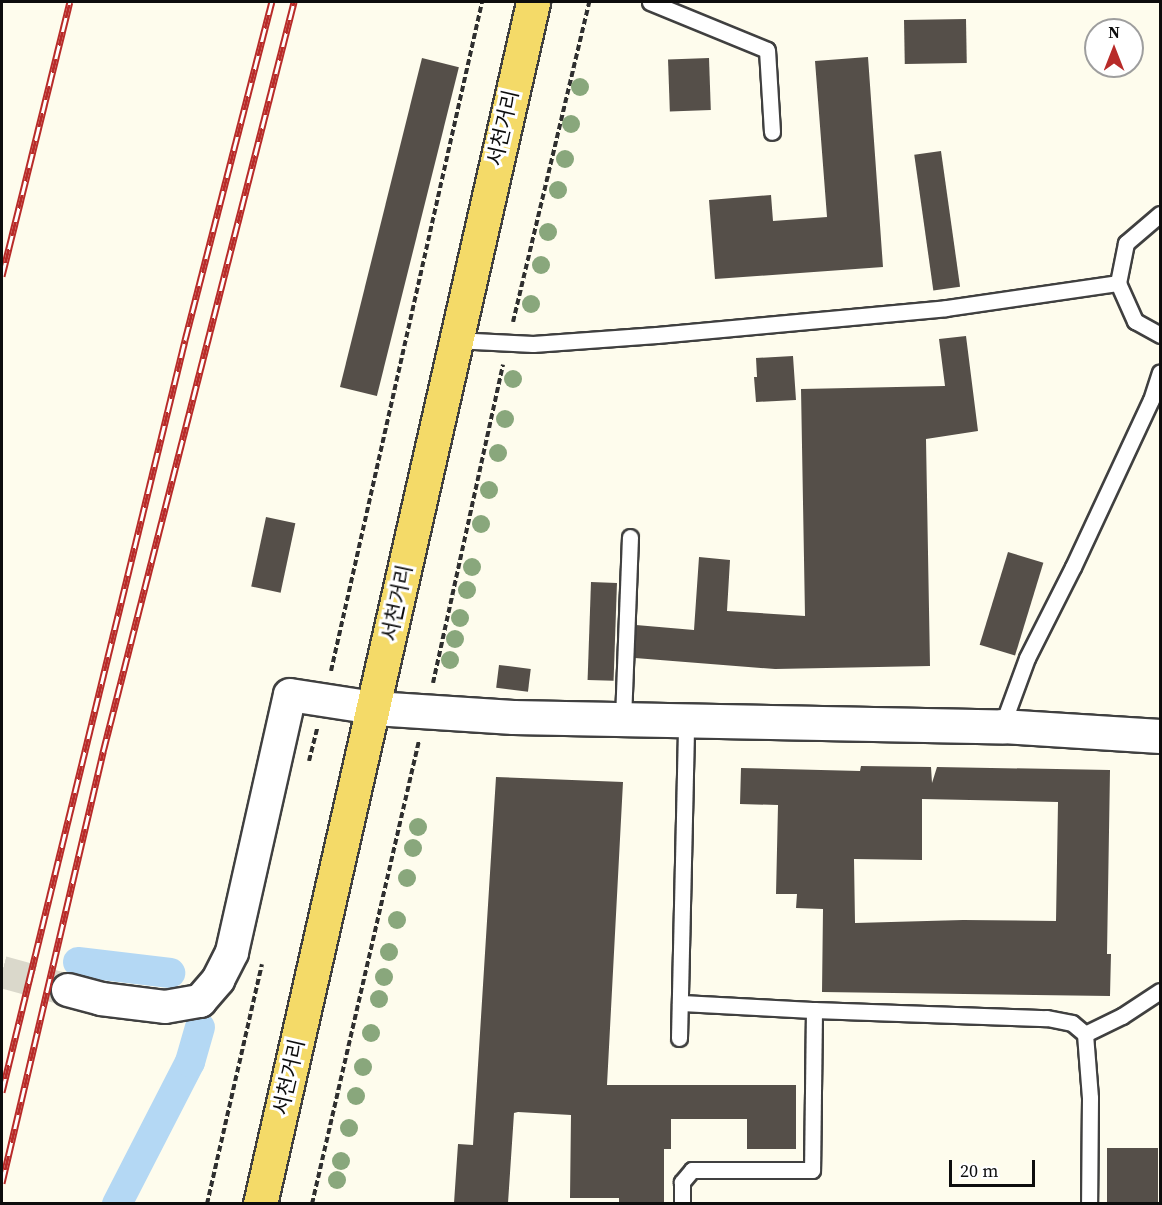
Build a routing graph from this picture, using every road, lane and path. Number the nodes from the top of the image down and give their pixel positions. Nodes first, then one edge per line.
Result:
1 (482, 2) edge
2 (532, 2) edge
3 (589, 2) edge
4 (650, 2) edge
5 (772, 132) dead end
6 (1161, 214) edge
7 (1118, 283) junction
8 (1161, 335) edge
9 (454, 340) junction
10 (508, 343) junction
11 (1161, 372) edge
12 (630, 537) dead end
13 (324, 700) junction
14 (374, 708) junction
15 (426, 711) junction
16 (623, 719) junction
17 (686, 721) junction
18 (1002, 726) junction
19 (1161, 736) edge
20 (307, 769) dead end
21 (262, 963) dead end
22 (68, 990) tunnel mouth
23 (1161, 991) edge
24 (680, 1003) junction
25 (814, 1010) junction
26 (1085, 1034) junction
27 (679, 1038) dead end
28 (207, 1203) edge
29 (260, 1203) edge
30 (312, 1203) edge
31 (682, 1203) edge
32 (1089, 1203) edge

1 - 13 path
2 - 9 main road, 서천거리
3 - 10 path
4 - 5 lane
6 - 7 lane
7 - 8 lane
7 - 10 lane
9 - 10 lane
9 - 14 main road, 서천거리
10 - 15 path
11 - 18 lane
12 - 16 lane
13 - 14 street
13 - 20 path
13 - 22 street
14 - 15 street
14 - 29 main road, 서천거리
15 - 16 street
15 - 30 path
16 - 17 street
17 - 18 street
17 - 24 lane
18 - 19 street
21 - 28 path
23 - 26 lane
24 - 25 lane
24 - 27 lane
25 - 26 lane
25 - 31 lane
26 - 32 lane

